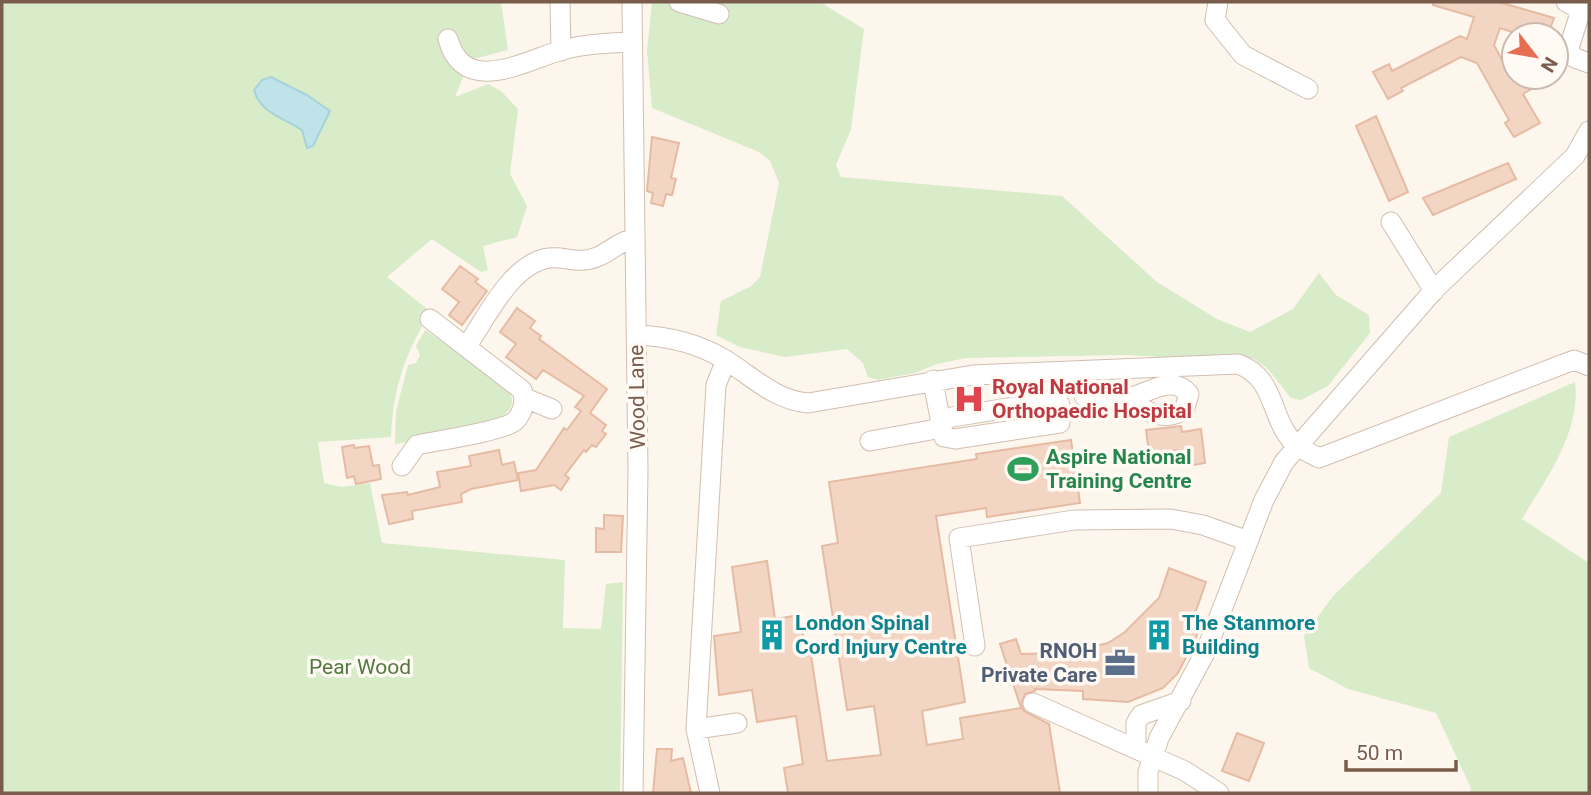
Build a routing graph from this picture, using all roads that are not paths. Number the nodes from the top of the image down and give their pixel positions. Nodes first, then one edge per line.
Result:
1 (560, 2) edge
2 (632, 2) edge
3 (680, 2) edge
4 (1218, 2) edge
5 (1579, 6) edge
6 (719, 14) dead end
7 (448, 39) dead end
8 (632, 42) junction
9 (1570, 43) edge
10 (561, 51) junction
11 (1570, 57) edge
12 (1589, 63) edge
13 (1308, 89) dead end
14 (1589, 131) edge
15 (1580, 163) edge
16 (1391, 222) dead end
17 (635, 238) junction
18 (1434, 290) junction
19 (430, 319) dead end
20 (636, 335) junction
21 (466, 347) junction
22 (726, 360) junction
23 (1589, 366) edge
24 (1082, 372) junction
25 (933, 380) junction
26 (525, 398) junction
27 (1125, 399) dead end
28 (552, 409) dead end
29 (942, 428) junction
30 (870, 441) dead end
31 (1296, 445) junction
32 (402, 466) dead end
33 (1248, 541) junction
34 (975, 646) dead end
35 (1181, 701) junction
36 (1033, 703) dead end
37 (737, 723) dead end
38 (696, 729) junction
39 (1144, 752) junction
40 (633, 793) edge
41 (710, 793) edge
42 (1148, 793) edge
43 (1219, 793) edge

1 - 10 street
2 - 8 street, Wood Lane
3 - 6 street
4 - 13 street
5 - 9 street
7 - 10 street
8 - 10 street
8 - 17 street, Wood Lane
11 - 12 street
14 - 15 street
15 - 18 street
16 - 18 street
17 - 20 street, Wood Lane
17 - 21 street
18 - 31 street
19 - 21 street
20 - 22 street
20 - 40 street, Wood Lane
21 - 26 street
22 - 25 street
22 - 38 street
23 - 31 street
24 - 25 street
24 - 27 street
24 - 31 street
25 - 29 street
26 - 28 street
26 - 32 street
29 - 29 street
29 - 30 street
31 - 33 street
33 - 34 street
33 - 35 street
35 - 39 street
35 - 39 street
36 - 39 street
37 - 38 street
38 - 41 street
39 - 42 street
39 - 43 street

